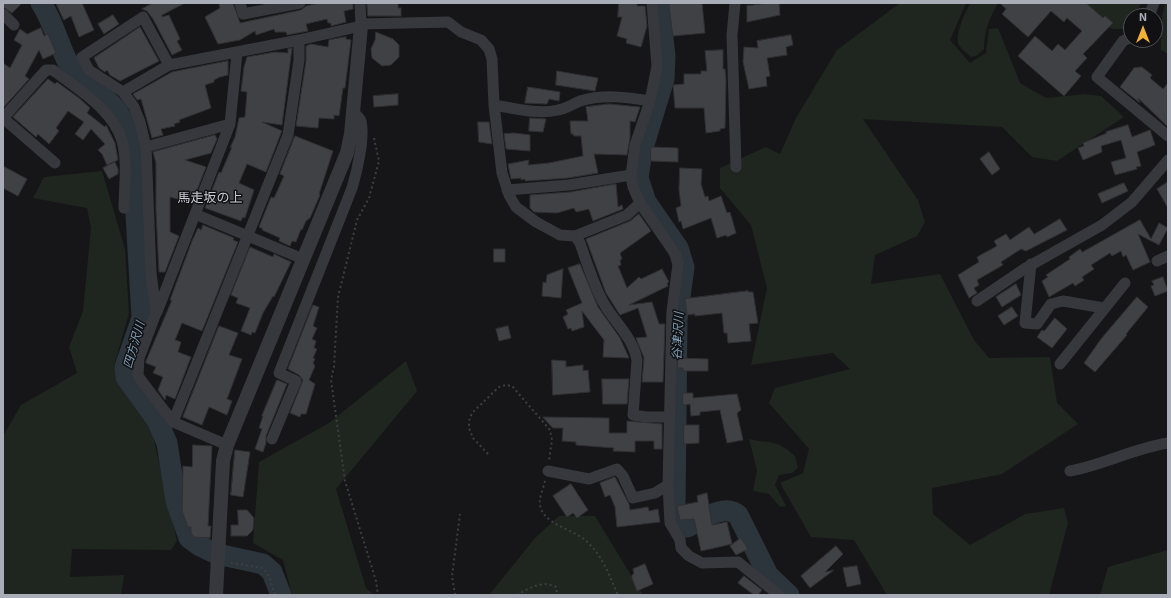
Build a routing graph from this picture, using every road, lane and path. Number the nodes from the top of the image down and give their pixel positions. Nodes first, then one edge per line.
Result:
1 (240, 3) edge
2 (300, 3) edge
3 (360, 3) edge
4 (652, 3) edge
5 (736, 3) edge
6 (3, 14) edge
7 (14, 25) dead end
8 (361, 25) junction
9 (299, 40) junction
10 (1123, 41) edge
11 (237, 53) junction
12 (169, 64) junction
13 (123, 92) junction
14 (650, 102) junction
15 (494, 105) junction
16 (353, 111) junction
17 (3, 118) edge
18 (230, 124) junction
19 (372, 133) dead end
20 (1168, 136) edge
21 (146, 146) junction
22 (55, 163) dead end
23 (1167, 164) edge
24 (736, 167) dead end
25 (631, 175) junction
26 (507, 190) junction
27 (640, 203) junction
28 (124, 208) dead end
29 (195, 214) junction
30 (248, 235) junction
31 (575, 236) junction
32 (1168, 256) edge
33 (303, 259) junction
34 (1157, 261) dead end
35 (1032, 264) junction
36 (1125, 283) dead end
37 (977, 302) dead end
38 (1104, 308) junction
39 (156, 313) junction
40 (1060, 364) dead end
41 (670, 417) junction
42 (173, 422) junction
43 (272, 439) dead end
44 (1168, 443) edge
45 (227, 445) junction
46 (548, 471) dead end
47 (1070, 471) dead end
48 (668, 486) junction
49 (460, 514) dead end
50 (218, 560) junction
51 (216, 595) edge
52 (274, 595) edge
53 (378, 595) edge
54 (455, 595) edge
55 (516, 595) edge
56 (557, 595) edge
57 (779, 595) edge

1 - 2 street
3 - 8 street
4 - 14 street
5 - 24 street
6 - 7 street
8 - 9 street
8 - 15 street
8 - 16 street
9 - 11 street
9 - 30 street
10 - 20 street
11 - 12 street
11 - 18 street
12 - 13 street
12 - 13 street
13 - 21 street
14 - 15 street
14 - 25 street
15 - 26 street
16 - 33 street
16 - 43 street
17 - 22 street
17 - 28 street
18 - 21 street
18 - 29 street
19 - 53 path
21 - 39 street
23 - 35 street
25 - 26 street
25 - 27 street
26 - 31 street
27 - 31 street
27 - 41 street
29 - 30 street
29 - 39 street
30 - 33 street
30 - 42 street
31 - 41 street
32 - 34 street
33 - 45 street
35 - 37 street
35 - 38 street
36 - 38 street
38 - 40 street
39 - 42 street
41 - 48 street
42 - 45 street
44 - 47 street
45 - 50 street
46 - 48 street
48 - 57 street
49 - 54 path
50 - 51 street
50 - 52 path
55 - 56 path

